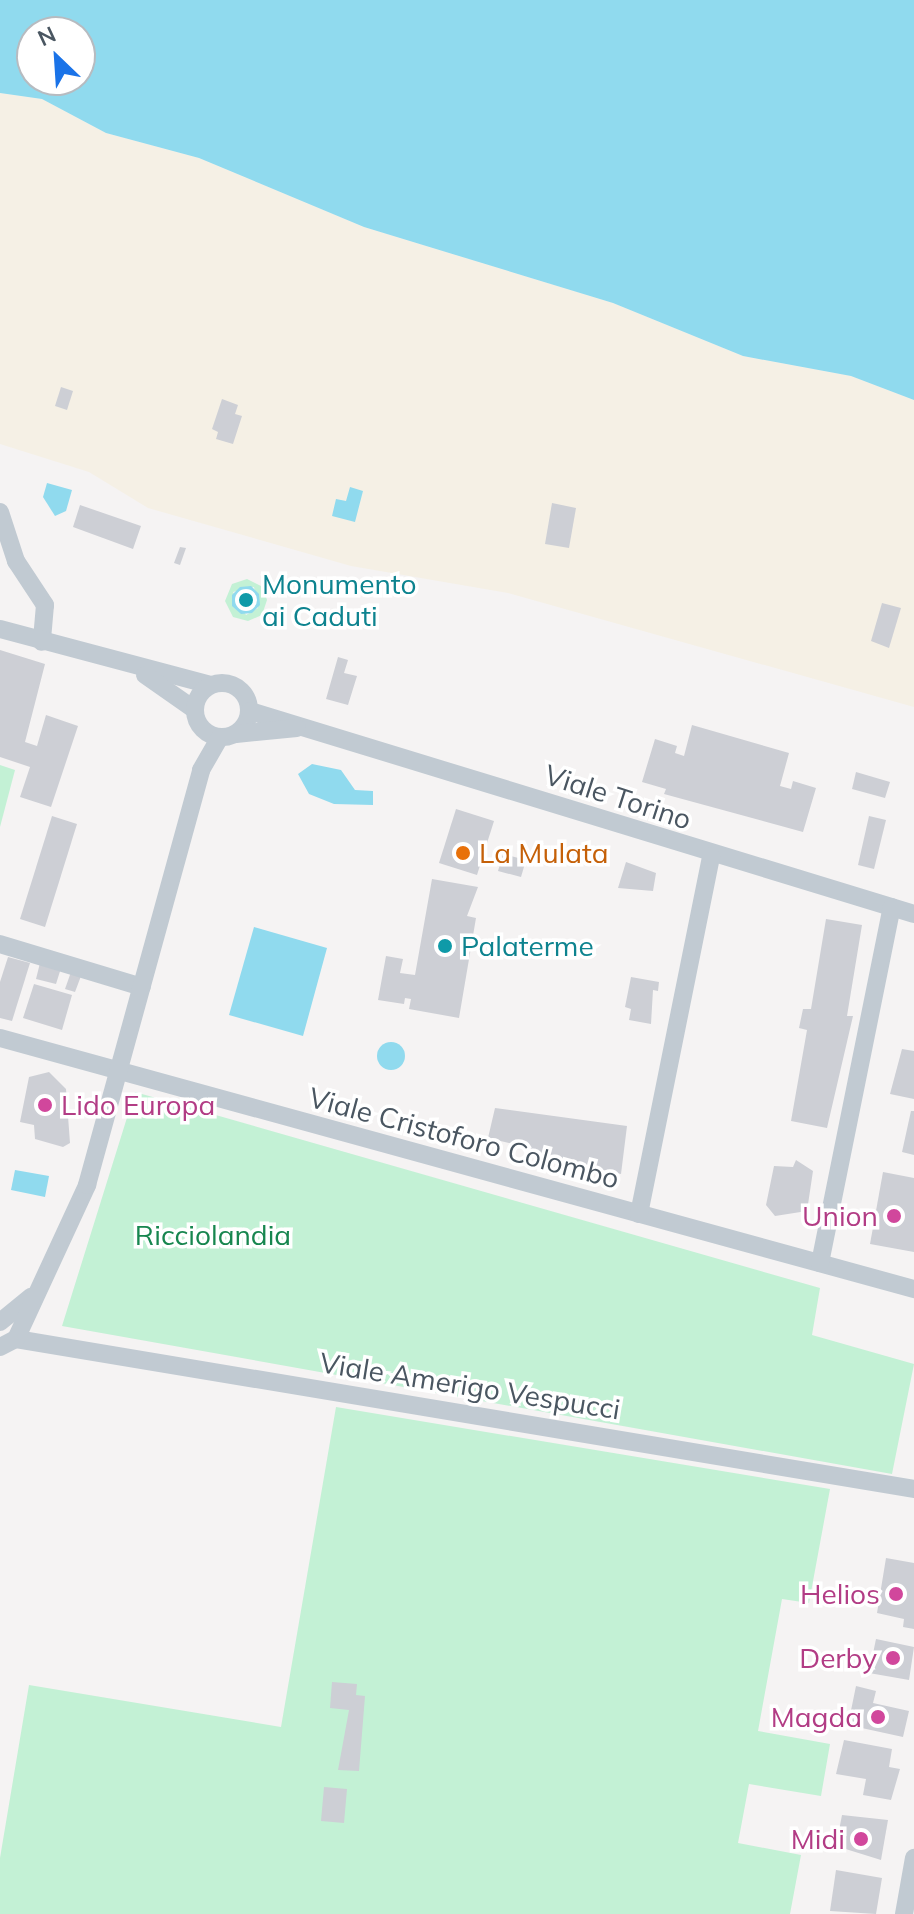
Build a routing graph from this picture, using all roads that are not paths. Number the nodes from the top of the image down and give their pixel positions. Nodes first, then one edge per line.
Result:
1 (0, 512) edge
2 (0, 548) edge
3 (16, 561) junction
4 (0, 629) edge
5 (42, 642) junction
6 (134, 669) junction
7 (210, 685) junction
8 (250, 711) junction
9 (197, 717) junction
10 (308, 727) junction
11 (228, 735) junction
12 (201, 770) junction
13 (711, 856) junction
14 (892, 907) junction
15 (914, 914) edge
16 (0, 944) edge
17 (142, 987) junction
18 (0, 1038) edge
19 (118, 1073) junction
20 (639, 1214) junction
21 (820, 1263) junction
22 (39, 1289) junction
23 (914, 1289) edge
24 (0, 1322) edge
25 (8, 1343) edge
26 (914, 1489) edge
27 (914, 1858) edge
28 (904, 1914) edge

1 - 3 street
2 - 3 street
3 - 5 street
4 - 5 street
5 - 6 street
6 - 7 street
6 - 9 street
7 - 8 street
7 - 9 street
8 - 10 street, Viale Torino
8 - 11 street
9 - 11 street
9 - 12 street
10 - 11 street, Viale Torino
10 - 13 street, Viale Torino
11 - 12 street
12 - 17 street
13 - 14 street, Viale Torino
13 - 20 street
14 - 15 street, Viale Torino
14 - 21 street
16 - 17 street
17 - 19 street
18 - 19 street, Viale Cristoforo Colombo
19 - 20 street, Viale Cristoforo Colombo
19 - 22 street
20 - 21 street, Viale Cristoforo Colombo
21 - 23 street, Viale Cristoforo Colombo
22 - 24 street
22 - 25 street
25 - 26 street, Viale Amerigo Vespucci
27 - 28 street

